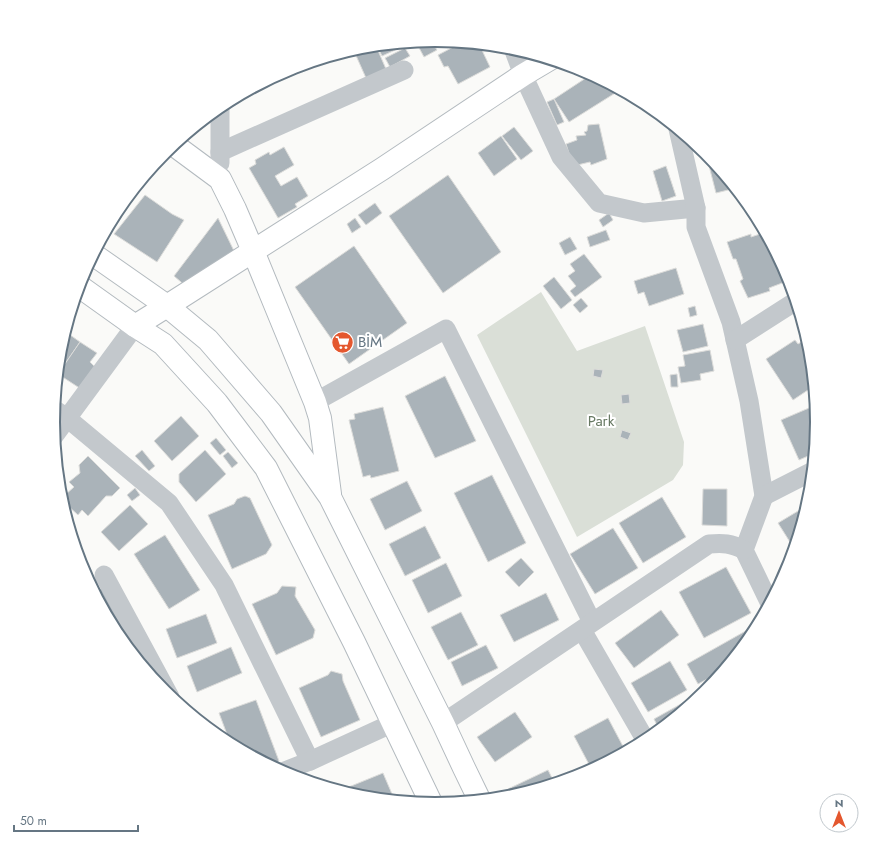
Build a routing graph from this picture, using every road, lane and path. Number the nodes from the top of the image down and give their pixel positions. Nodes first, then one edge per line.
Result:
1 (516, 56) edge
2 (543, 63) edge
3 (404, 70) dead end
4 (523, 76) junction
5 (220, 115) edge
6 (680, 138) edge
7 (179, 148) edge
8 (220, 152) junction
9 (220, 179) junction
10 (696, 208) junction
11 (253, 251) junction
12 (98, 258) edge
13 (85, 290) edge
14 (792, 304) edge
15 (167, 306) junction
16 (135, 326) junction
17 (735, 340) junction
18 (315, 402) junction
19 (61, 413) edge
20 (808, 474) edge
21 (764, 496) junction
22 (330, 497) junction
23 (744, 550) junction
24 (104, 575) dead end
25 (767, 598) edge
26 (587, 626) junction
27 (159, 676) edge
28 (393, 723) junction
29 (443, 723) junction
30 (643, 736) edge
31 (310, 760) junction
32 (291, 768) edge
33 (477, 796) edge
34 (429, 798) edge

1 - 4 street
2 - 4 main road
3 - 8 street
4 - 10 street
4 - 11 main road
5 - 8 street
6 - 10 street
7 - 9 main road
8 - 9 street
9 - 11 main road
10 - 17 street
11 - 15 main road
11 - 18 main road
12 - 15 main road
13 - 16 main road
14 - 17 street
15 - 16 main road
15 - 22 main road
16 - 19 street
16 - 28 main road
17 - 21 street
18 - 22 main road
18 - 26 street
19 - 31 street
20 - 21 street
21 - 23 street
22 - 29 main road
23 - 25 street
23 - 26 street
24 - 27 street
26 - 29 street
26 - 30 street
28 - 31 street
28 - 34 main road
29 - 33 main road
31 - 32 street

